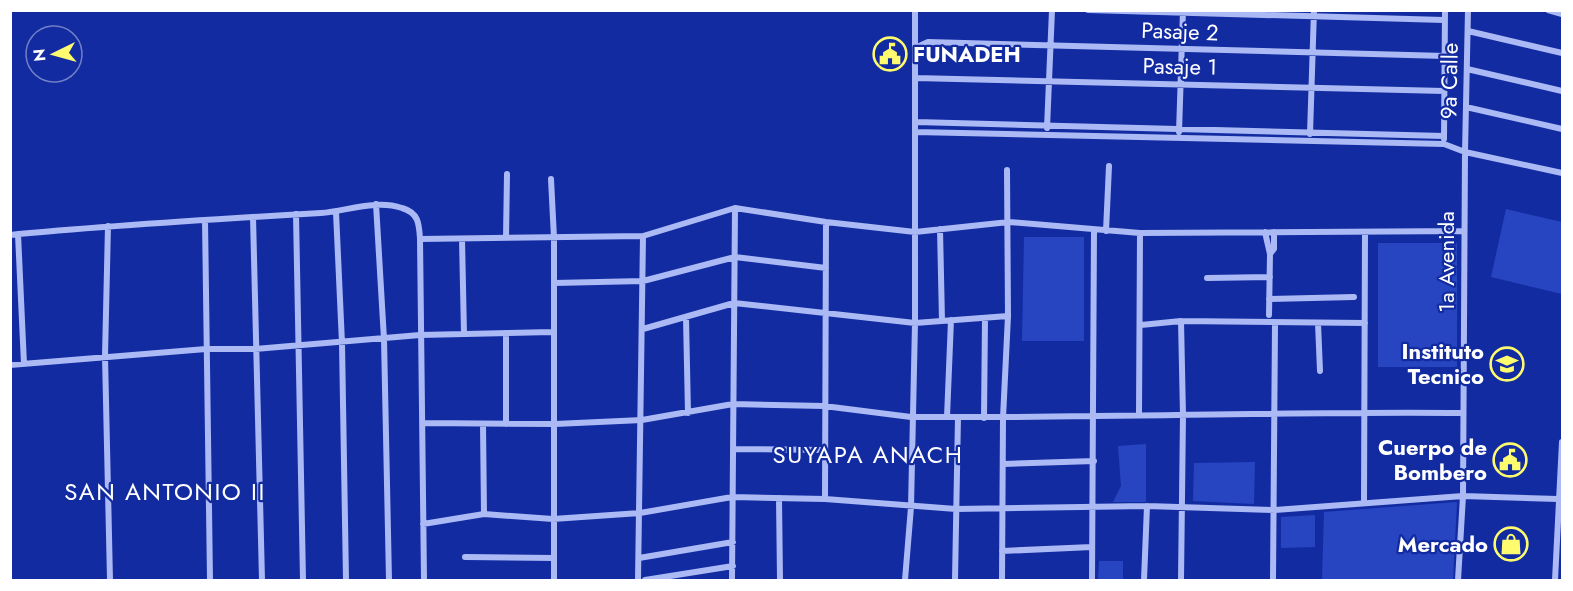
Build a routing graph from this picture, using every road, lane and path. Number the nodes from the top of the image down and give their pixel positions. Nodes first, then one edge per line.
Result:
1 (915, 10) edge
2 (1052, 10) edge
3 (1088, 10) edge
4 (1444, 10) edge
5 (1468, 10) edge
6 (1548, 10) edge
7 (1183, 12) edge
8 (1313, 14) edge
9 (1563, 14) edge
10 (1444, 20) junction
11 (1468, 31) junction
12 (1050, 45) junction
13 (915, 48) junction
14 (1182, 48) junction
15 (1312, 53) junction
16 (1563, 53) edge
17 (1445, 56) junction
18 (1467, 69) junction
19 (915, 78) junction
20 (1049, 81) junction
21 (1181, 84) junction
22 (1312, 88) junction
23 (1444, 91) junction
24 (1563, 91) edge
25 (1466, 107) junction
26 (916, 122) junction
27 (1047, 124) junction
28 (1179, 129) junction
29 (1563, 129) edge
30 (1311, 130) junction
31 (915, 132) junction
32 (1047, 135) junction
33 (1444, 136) junction
34 (1179, 139) junction
35 (1310, 140) junction
36 (1444, 144) junction
37 (1465, 152) junction
38 (1109, 166) dead end
39 (1007, 170) dead end
40 (1563, 173) edge
41 (507, 174) dead end
42 (551, 179) dead end
43 (376, 204) junction
44 (735, 208) junction
45 (336, 212) junction
46 (296, 214) junction
47 (253, 217) junction
48 (205, 220) junction
49 (826, 222) junction
50 (1009, 222) junction
51 (108, 225) junction
52 (940, 229) junction
53 (1094, 230) junction
54 (1107, 231) junction
55 (1464, 231) junction
56 (915, 232) junction
57 (1265, 232) junction
58 (1274, 232) junction
59 (1365, 232) junction
60 (1140, 233) junction
61 (18, 234) junction
62 (10, 235) edge
63 (643, 236) junction
64 (506, 238) junction
65 (554, 238) junction
66 (420, 239) junction
67 (462, 239) junction
68 (1270, 254) junction
69 (735, 257) junction
70 (826, 268) junction
71 (1270, 277) junction
72 (1207, 278) dead end
73 (643, 281) junction
74 (554, 283) junction
75 (1353, 297) dead end
76 (1269, 299) junction
77 (734, 303) junction
78 (826, 314) junction
79 (1269, 315) dead end
80 (1008, 316) junction
81 (686, 318) junction
82 (986, 318) junction
83 (951, 320) junction
84 (942, 321) junction
85 (1181, 321) junction
86 (1365, 322) junction
87 (915, 323) junction
88 (1318, 323) junction
89 (1275, 324) junction
90 (1141, 325) junction
91 (643, 329) junction
92 (552, 332) junction
93 (506, 333) junction
94 (464, 334) junction
95 (420, 335) junction
96 (384, 339) junction
97 (342, 343) junction
98 (297, 346) junction
99 (206, 349) junction
100 (255, 350) junction
101 (105, 356) junction
102 (24, 364) junction
103 (10, 365) edge
104 (1320, 371) dead end
105 (733, 404) junction
106 (824, 406) junction
107 (1364, 412) junction
108 (688, 413) junction
109 (1463, 413) junction
110 (1093, 415) junction
111 (1139, 415) junction
112 (1183, 415) junction
113 (1276, 415) junction
114 (911, 417) junction
115 (946, 417) junction
116 (958, 417) junction
117 (984, 417) junction
118 (1003, 418) junction
119 (642, 420) junction
120 (424, 423) junction
121 (483, 424) junction
122 (506, 424) junction
123 (555, 424) junction
124 (1563, 442) edge
125 (733, 449) junction
126 (824, 450) junction
127 (1094, 461) junction
128 (1003, 464) junction
129 (1561, 490) edge
130 (1463, 496) junction
131 (732, 497) junction
132 (779, 498) junction
133 (825, 499) junction
134 (1558, 499) junction
135 (1364, 503) junction
136 (1093, 506) junction
137 (1147, 506) junction
138 (911, 507) junction
139 (1181, 507) junction
140 (956, 509) junction
141 (1002, 509) junction
142 (1275, 510) junction
143 (640, 513) junction
144 (484, 514) junction
145 (553, 519) junction
146 (423, 524) junction
147 (733, 542) junction
148 (1092, 547) junction
149 (1002, 551) junction
150 (465, 557) dead end
151 (553, 558) junction
152 (639, 558) junction
153 (733, 566) junction
154 (110, 580) edge
155 (210, 580) edge
156 (261, 580) edge
157 (303, 580) edge
158 (346, 580) edge
159 (389, 580) edge
160 (424, 580) edge
161 (554, 580) edge
162 (638, 580) edge
163 (645, 580) edge
164 (732, 580) edge
165 (780, 580) edge
166 (905, 580) edge
167 (955, 580) edge
168 (1002, 580) edge
169 (1092, 580) edge
170 (1144, 580) edge
171 (1181, 580) edge
172 (1273, 580) edge
173 (1458, 580) edge
174 (1555, 580) edge

1 - 13 street
2 - 12 street
3 - 7 street
4 - 10 street
5 - 11 street, 9a Calle
6 - 9 street
7 - 8 street
7 - 14 street
8 - 10 street
8 - 15 street
10 - 17 street
11 - 16 street
11 - 18 street, 9a Calle
12 - 13 street, Pasaje 2
12 - 14 street, Pasaje 2
12 - 20 street
13 - 19 street
14 - 15 street, Pasaje 2
14 - 21 street
15 - 17 street, Pasaje 2
15 - 22 street
17 - 23 street
18 - 24 street
18 - 25 street, 9a Calle
19 - 20 street, Pasaje 1
19 - 26 street
20 - 21 street, Pasaje 1
20 - 27 street
21 - 22 street, Pasaje 1
21 - 28 street
22 - 23 street, Pasaje 1
22 - 30 street
23 - 33 street
25 - 29 street
25 - 37 street, 9a Calle
26 - 27 street
26 - 31 street
27 - 28 street
27 - 32 street
28 - 30 street
28 - 34 street
30 - 33 street
30 - 35 street
31 - 32 street
31 - 56 street
32 - 34 street
33 - 36 street
34 - 35 street
35 - 36 street
36 - 37 street
37 - 40 street
37 - 55 street, 1a Avenida
38 - 54 street
39 - 50 street
41 - 64 street
42 - 65 street
43 - 45 street
43 - 66 street
43 - 96 street
44 - 49 street
44 - 63 street
44 - 69 street
45 - 46 street
45 - 97 street
46 - 47 street
46 - 98 street
47 - 48 street
47 - 100 street
48 - 51 street
48 - 99 street
49 - 56 street
49 - 70 street
50 - 52 street
50 - 53 street
50 - 80 street
51 - 61 street
51 - 101 street
52 - 56 street
52 - 84 street
53 - 54 street
53 - 110 street
54 - 60 street
55 - 59 street
55 - 109 street, 1a Avenida
56 - 87 street
57 - 58 street
57 - 60 street
57 - 68 street
58 - 59 street
58 - 68 street
59 - 86 street
60 - 90 street
61 - 62 street
61 - 102 street
63 - 65 street
63 - 73 street
64 - 65 street
64 - 67 street
65 - 74 street
66 - 67 street
66 - 95 street
67 - 94 street
68 - 71 street
69 - 70 street
69 - 73 street
69 - 77 street
70 - 78 street
71 - 72 street
71 - 76 street
73 - 74 street
73 - 91 street
74 - 92 street
75 - 76 street
76 - 79 street
77 - 78 street
77 - 81 street
77 - 105 street
78 - 87 street
78 - 106 street
80 - 82 street
80 - 118 street
81 - 91 street
81 - 108 street
82 - 83 street
82 - 117 street
83 - 84 street
83 - 115 street
84 - 87 street
85 - 89 street
85 - 90 street
85 - 112 street
86 - 88 street
86 - 107 street
87 - 114 street
88 - 89 street
88 - 104 street
89 - 113 street
90 - 111 street
91 - 119 street
92 - 93 street
92 - 123 street
93 - 94 street
93 - 122 street
94 - 95 street
95 - 96 street
95 - 120 street
96 - 97 street
96 - 159 street
97 - 98 street
97 - 158 street
98 - 100 street
98 - 157 street
99 - 100 street
99 - 101 street
99 - 155 street
100 - 156 street
101 - 102 street
101 - 154 street
102 - 103 street
105 - 106 street
105 - 108 street
105 - 125 street
106 - 114 street
106 - 126 street
107 - 109 street
107 - 113 street
107 - 135 street
108 - 119 street
109 - 130 street, 1a Avenida
110 - 111 street
110 - 118 street
110 - 127 street
111 - 112 street
112 - 113 street
112 - 139 street
113 - 142 street
114 - 115 street
114 - 138 street
115 - 116 street
116 - 117 street
116 - 140 street
117 - 118 street
118 - 128 street
119 - 123 street
119 - 143 street
120 - 121 street
120 - 146 street
121 - 122 street
121 - 144 street
122 - 123 street
123 - 145 street
124 - 129 street
125 - 126 street
125 - 131 street
126 - 133 street
127 - 128 street
127 - 136 street
128 - 141 street
129 - 134 street
130 - 134 street
130 - 135 street
130 - 173 street, 1a Avenida
131 - 132 street
131 - 143 street
131 - 147 street
132 - 133 street
132 - 165 street
133 - 138 street
134 - 174 street
135 - 142 street
136 - 137 street
136 - 141 street
136 - 148 street
137 - 139 street
137 - 170 street
138 - 140 street
138 - 166 street
139 - 142 street
139 - 171 street
140 - 141 street
140 - 167 street
141 - 149 street
142 - 172 street
143 - 145 street
143 - 152 street
144 - 145 street
144 - 146 street
145 - 151 street
146 - 160 street
147 - 152 street
147 - 153 street
148 - 149 street
148 - 169 street
149 - 168 street
150 - 151 street
151 - 161 street
152 - 162 street
153 - 163 street
153 - 164 street

